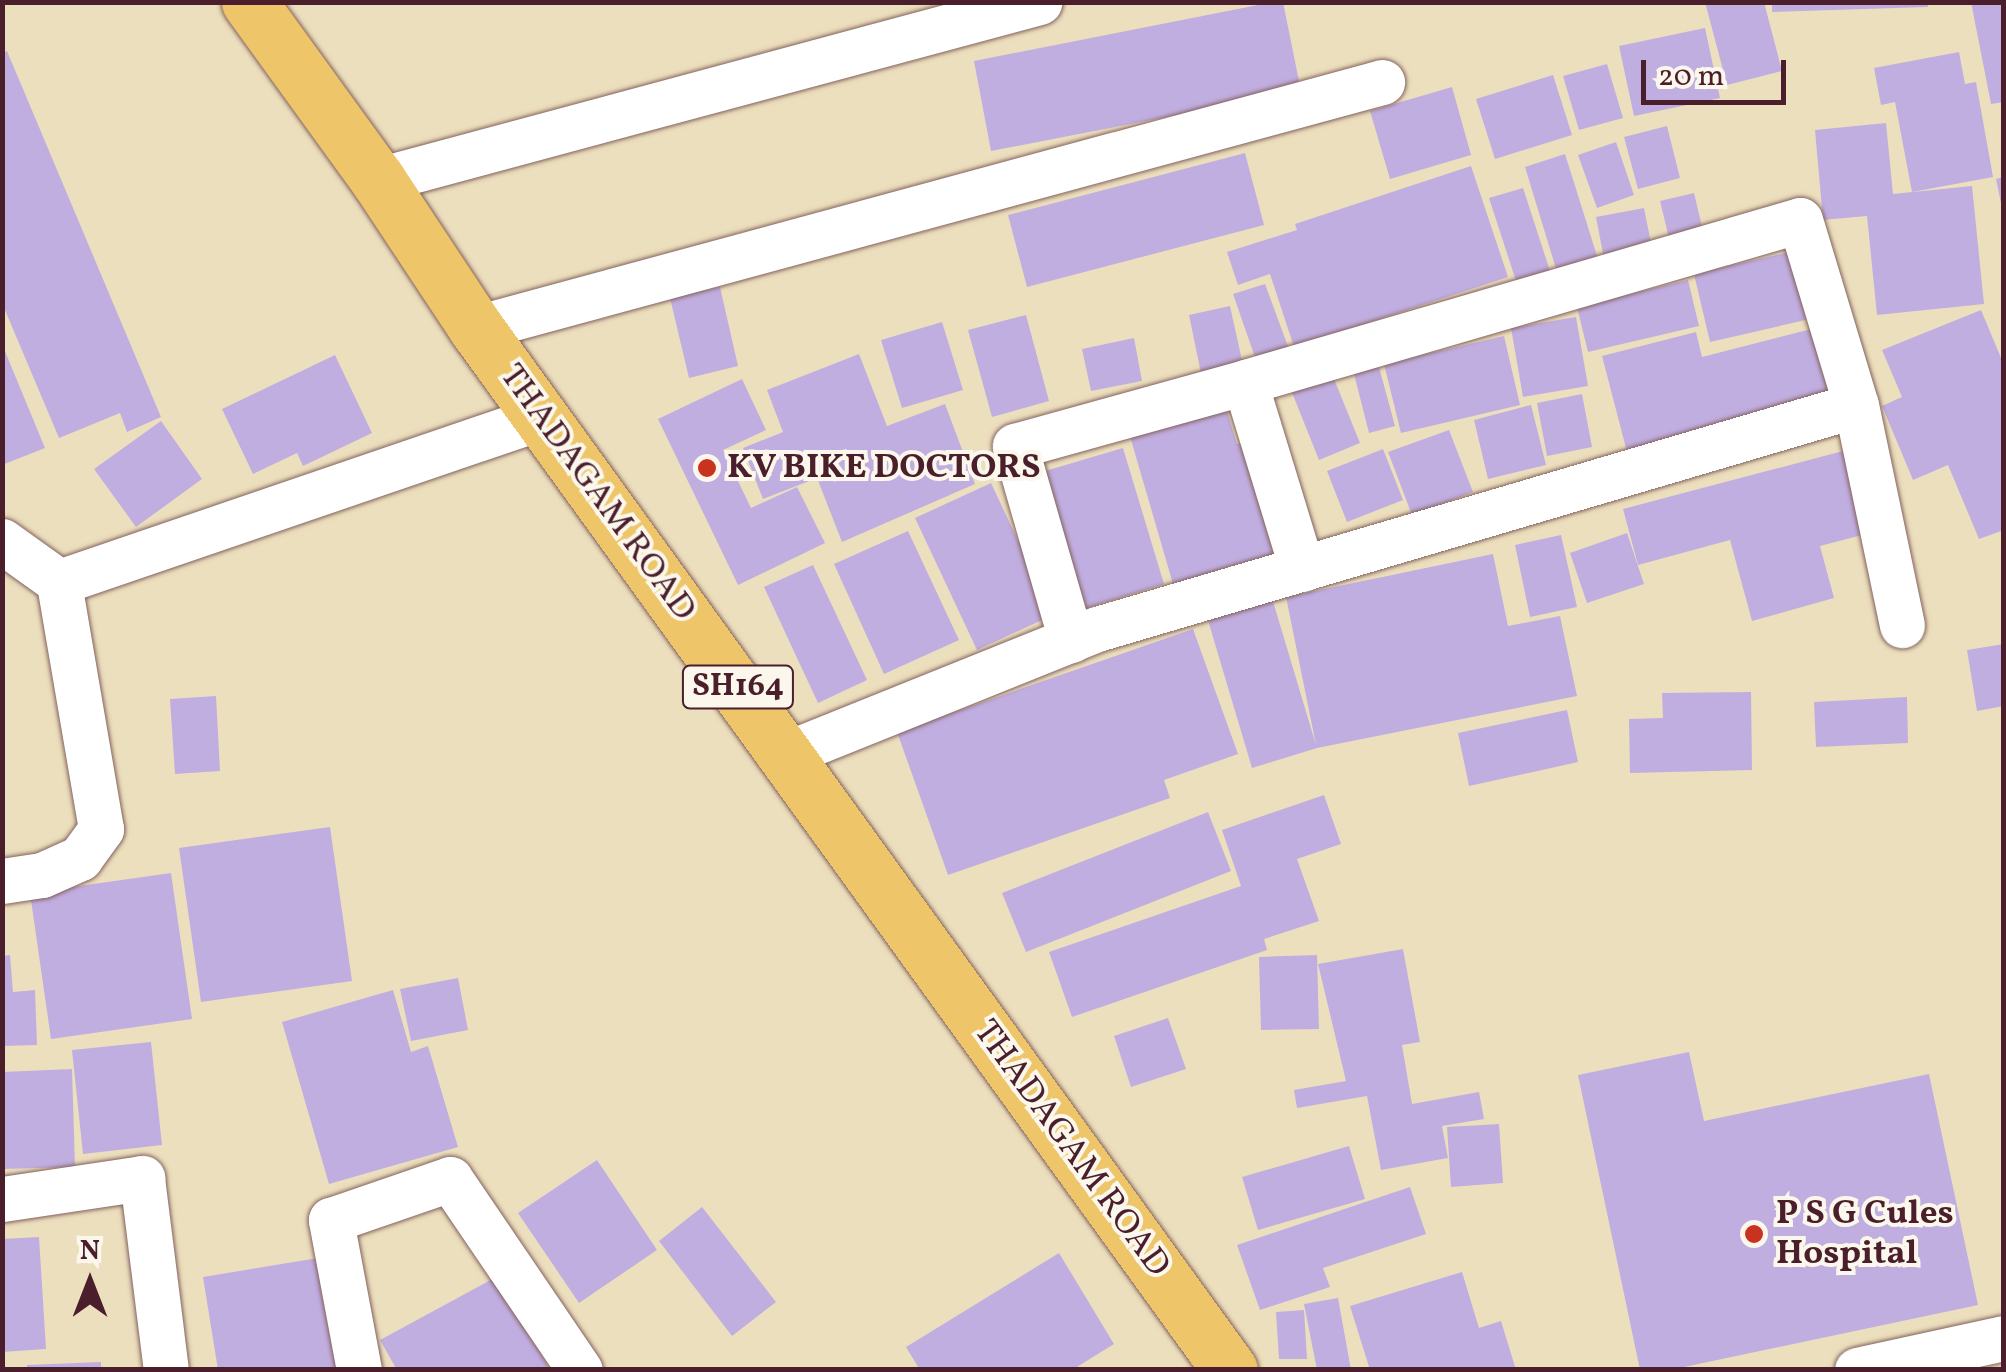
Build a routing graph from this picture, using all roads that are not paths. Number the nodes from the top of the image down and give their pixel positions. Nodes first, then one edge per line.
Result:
1 (249, 2) edge
2 (1039, 2) edge
3 (1382, 82) dead end
4 (378, 180) junction
5 (476, 328) junction
6 (1246, 382) junction
7 (1856, 405) junction
8 (542, 416) junction
9 (2, 541) edge
10 (1302, 569) junction
11 (59, 582) junction
12 (1902, 624) dead end
13 (1071, 640) junction
14 (786, 754) junction
15 (2, 880) edge
16 (2, 1200) edge
17 (2004, 1338) edge
18 (166, 1370) edge
19 (360, 1370) edge
20 (580, 1370) edge
21 (1230, 1370) edge
22 (1857, 1370) edge

1 - 4 main road, THADAGAM ROAD / SH164
2 - 4 street
3 - 5 street
4 - 5 main road, THADAGAM ROAD / SH164
5 - 8 main road, THADAGAM ROAD / SH164
6 - 7 street
6 - 10 street
6 - 13 street
7 - 10 street
7 - 12 street
8 - 11 street
8 - 14 main road, THADAGAM ROAD / SH164
9 - 11 street
10 - 13 street
11 - 15 street
13 - 14 street
14 - 21 main road, THADAGAM ROAD / SH164
16 - 18 street
17 - 22 street
19 - 20 street

